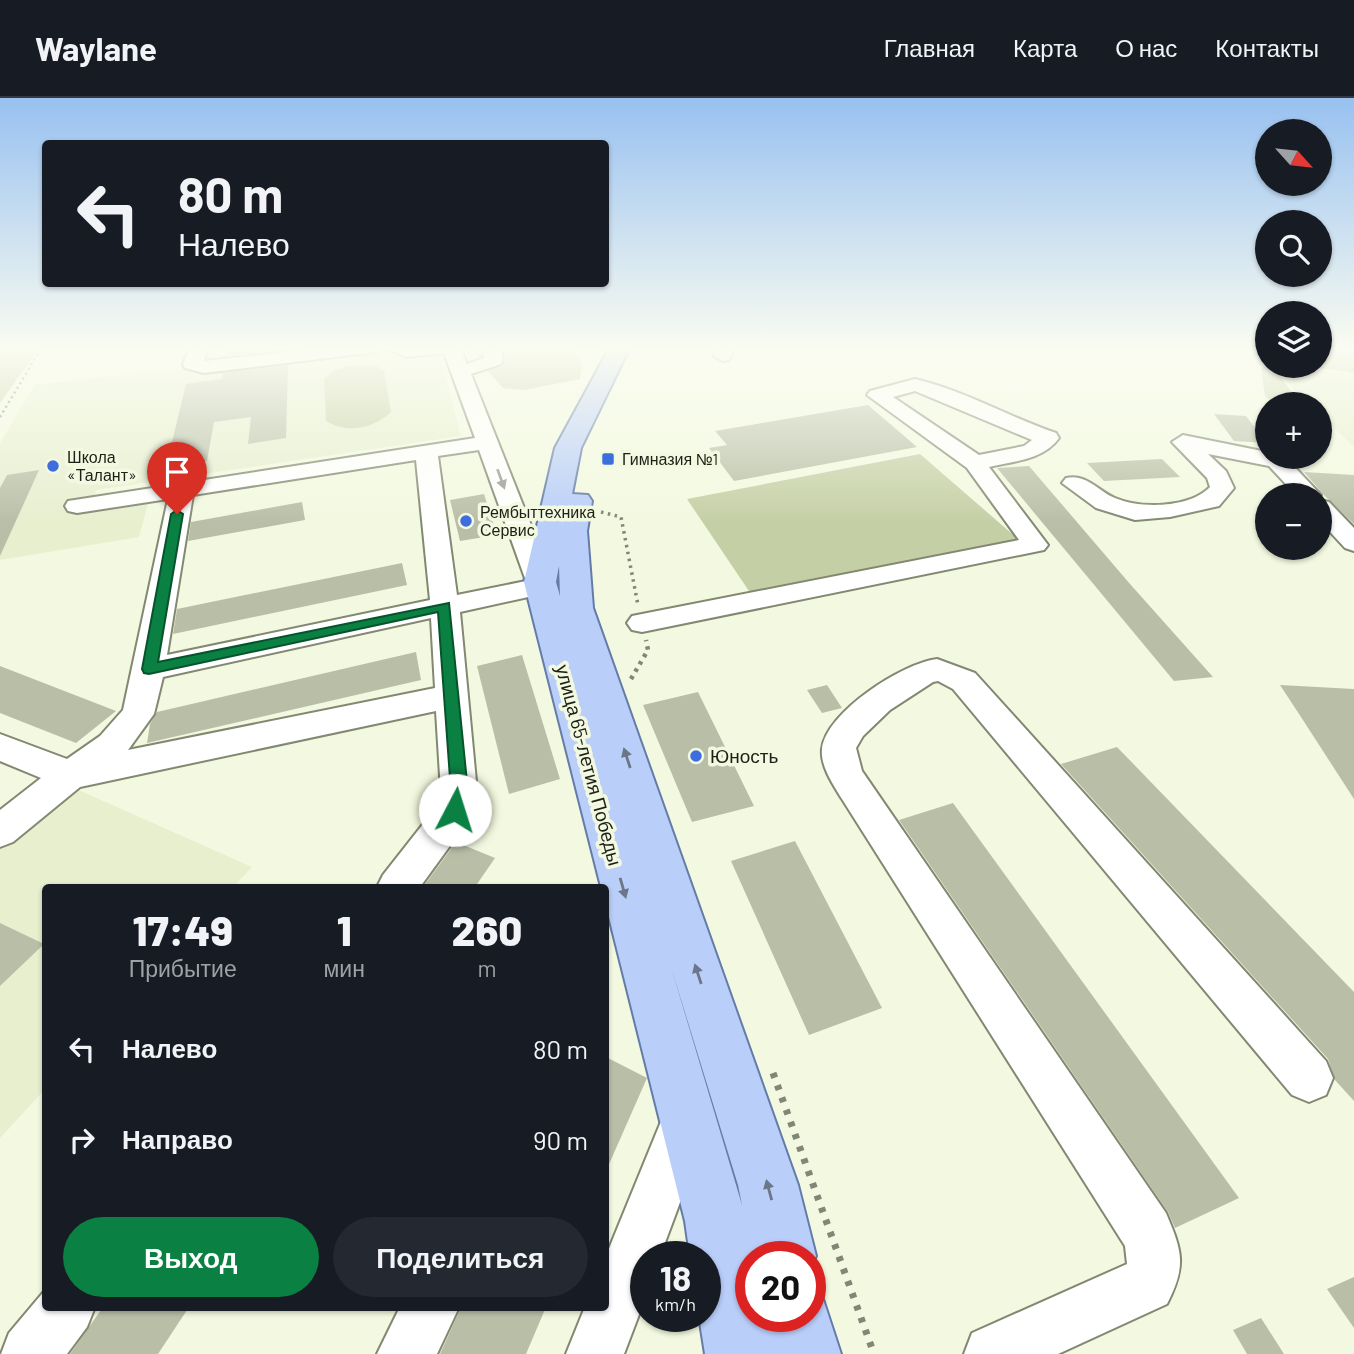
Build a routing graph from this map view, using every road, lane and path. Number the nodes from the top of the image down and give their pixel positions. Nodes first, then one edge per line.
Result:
1 (474, 406) edge
2 (590, 406) edge
3 (610, 406) edge
4 (892, 406) edge
5 (968, 406) edge
6 (488, 442) junction
7 (426, 451) junction
8 (975, 463) junction
9 (1074, 483) dead end
10 (1298, 483) edge
11 (182, 489) junction
12 (77, 506) dead end
13 (594, 510) dead end
14 (1332, 520) edge
15 (1354, 543) edge
16 (541, 584) junction
17 (445, 607) junction
18 (642, 623) junction
19 (149, 669) junction
20 (626, 688) dead end
21 (451, 696) junction
22 (0, 747) edge
23 (70, 775) junction
24 (0, 831) edge
25 (399, 884) edge
26 (770, 1064) dead end
27 (1309, 1079) dead end
28 (687, 1117) junction
29 (781, 1241) edge
30 (64, 1311) edge
31 (429, 1311) edge
32 (802, 1332) edge
33 (30, 1354) edge
34 (406, 1354) edge
35 (595, 1354) edge
36 (739, 1354) edge
37 (807, 1354) edge
38 (874, 1354) edge
39 (993, 1354) edge

1 - 6 street
2 - 16 main road, улица 65-летия Победы
29 -> 3 main road, улица 65-летия Победы
4 - 8 street
5 - 8 street
6 - 7 street
6 -> 16 street
7 - 11 street
7 - 17 street
8 - 18 street
9 - 10 street
11 - 12 street
11 - 19 street
13 - 18 path
14 - 15 street
16 - 17 lane
16 -> 28 main road, улица 65-летия Победы
17 - 19 lane
17 - 21 street
18 - 20 path
19 - 23 lane
21 - 23 lane
21 - 25 lane
22 - 23 street
23 - 24 street
26 - 38 path
27 - 39 street
28 - 35 street
28 - 36 main road, улица 65-летия Победы
30 - 33 street
31 - 34 street
32 - 37 main road

